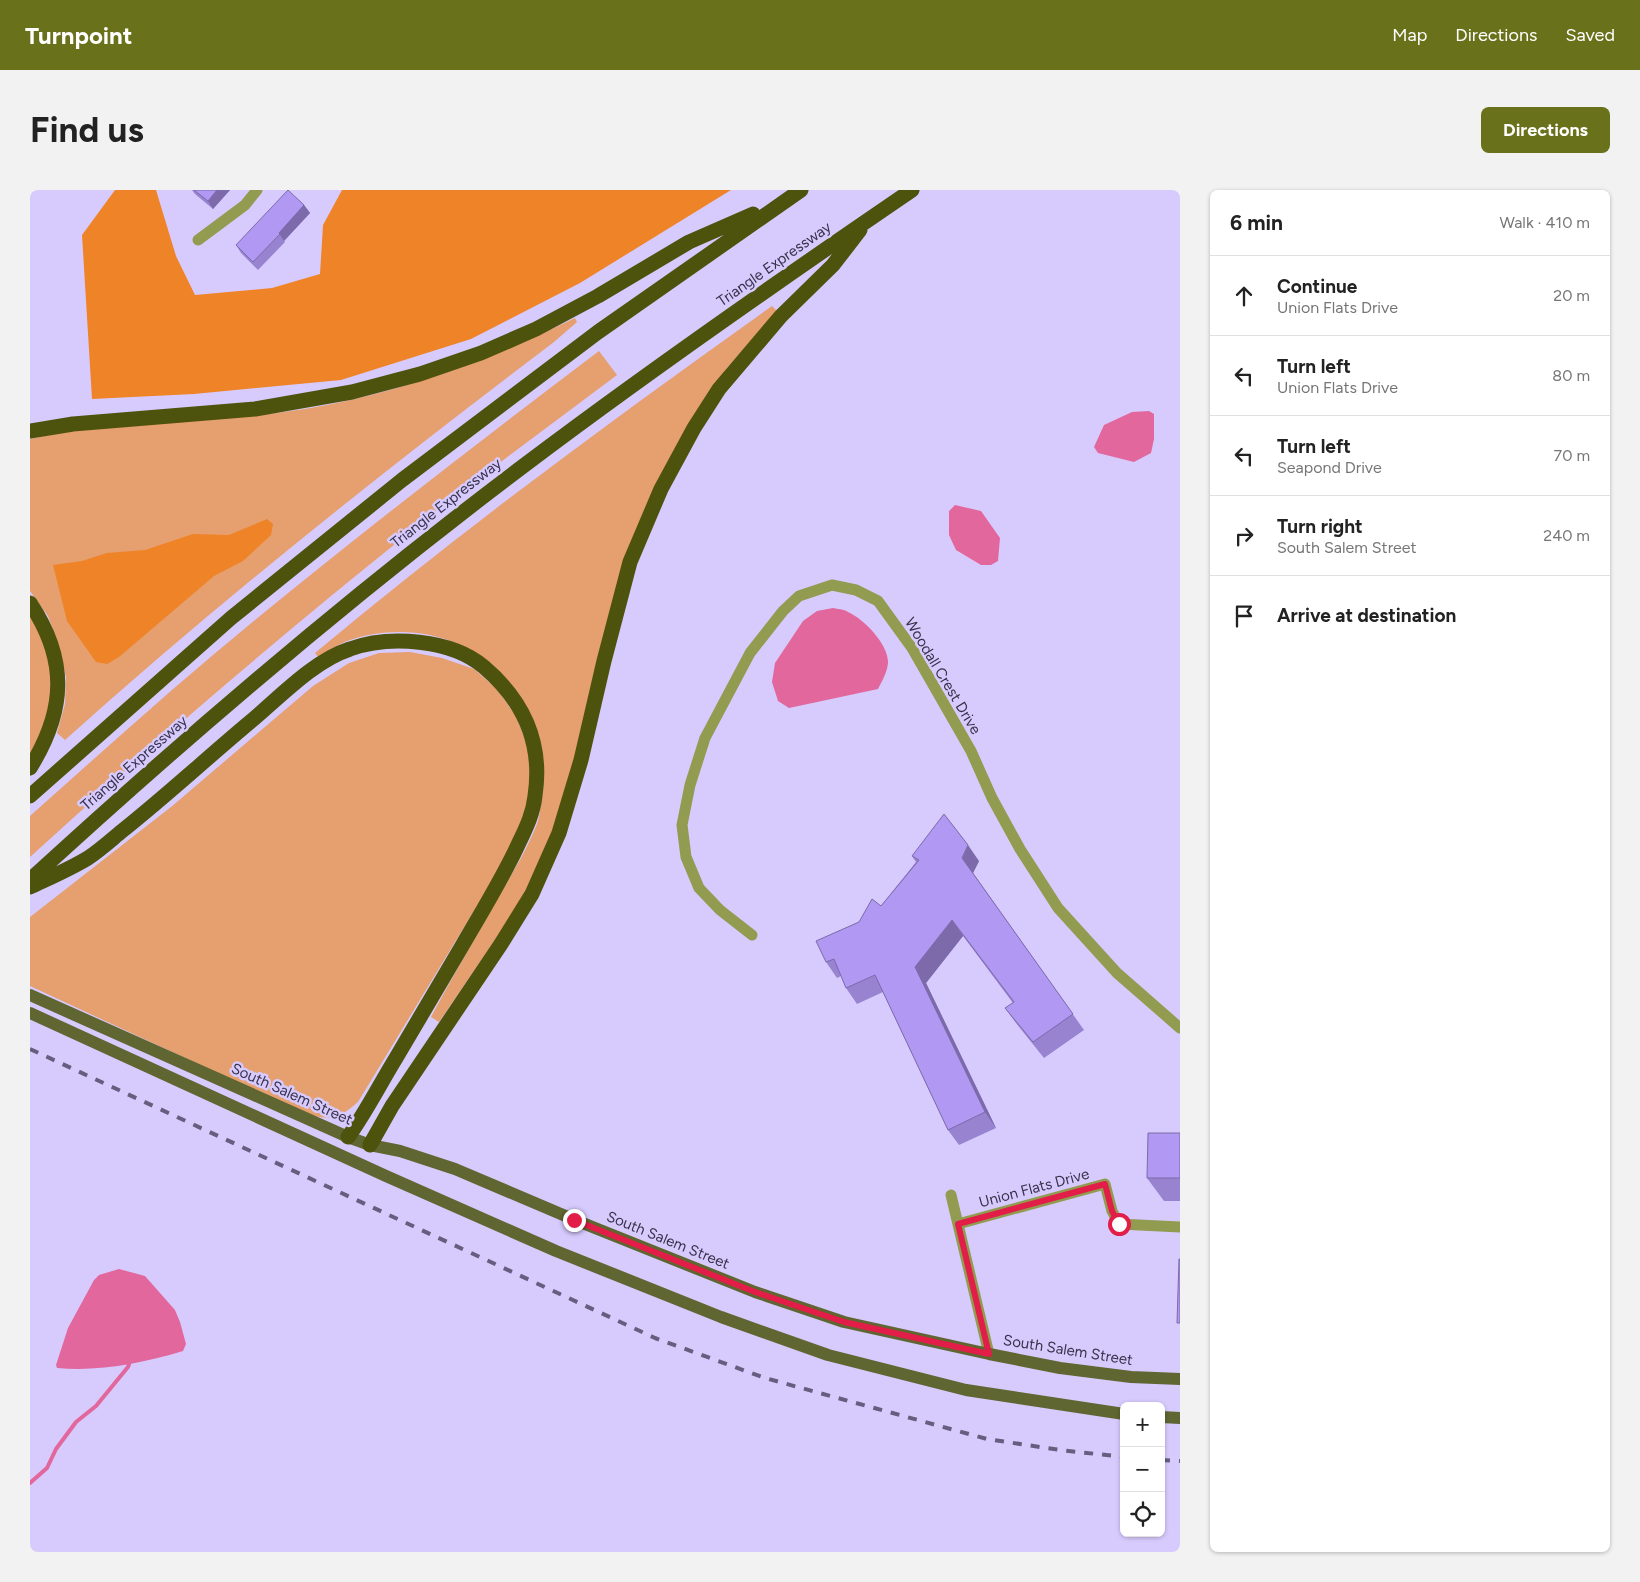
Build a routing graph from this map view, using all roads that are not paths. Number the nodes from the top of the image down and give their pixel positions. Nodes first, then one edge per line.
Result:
1 (257, 190) edge
2 (801, 190) edge
3 (912, 190) edge
4 (786, 200) junction
5 (868, 220) junction
6 (198, 240) dead end
7 (30, 431) edge
8 (30, 603) edge
9 (30, 768) edge
10 (30, 796) edge
11 (30, 880) edge
12 (30, 887) edge
13 (752, 935) dead end
14 (30, 995) edge
15 (30, 1013) edge
16 (1180, 1028) edge
17 (348, 1137) junction
18 (370, 1145) junction
19 (339, 1155) junction
20 (359, 1164) junction
21 (951, 1195) dead end
22 (958, 1224) junction
23 (1180, 1227) edge
24 (989, 1354) junction
25 (1180, 1379) edge
26 (1120, 1413) edge
27 (1165, 1417) edge
28 (1180, 1418) edge

1 - 6 street
2 - 4 highway
3 - 5 highway, Triangle Expressway
4 - 7 highway
4 - 10 highway
5 - 11 highway, Triangle Expressway
5 - 18 highway
8 - 9 highway
12 - 17 highway
13 - 16 street, Woodall Crest Drive
14 - 17 main road, South Salem Street
15 - 19 main road
17 - 18 main road, South Salem Street
17 - 19 main road
18 - 20 main road
18 - 24 main road, South Salem Street
19 - 20 main road
20 - 26 main road
21 - 22 street
22 - 23 street, Union Flats Drive
22 - 24 street
24 - 25 main road, South Salem Street
27 - 28 main road

